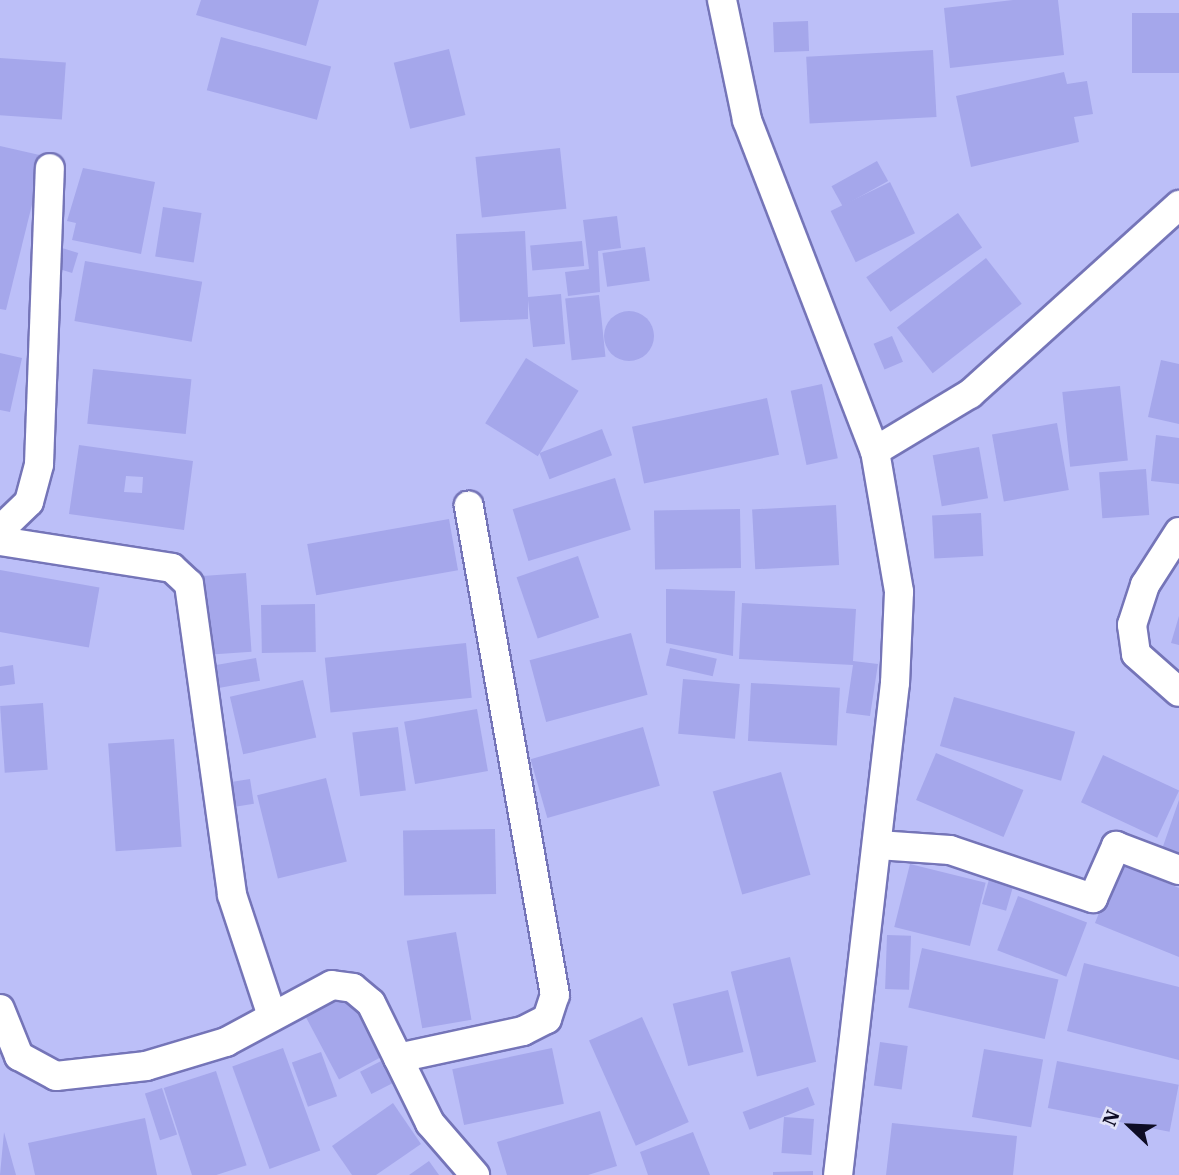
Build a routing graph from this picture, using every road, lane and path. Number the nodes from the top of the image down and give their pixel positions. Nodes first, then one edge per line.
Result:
1 (722, 0) edge
2 (50, 168) dead end
3 (1179, 205) edge
4 (876, 451) junction
5 (469, 506) dead end
6 (0, 530) edge
7 (1179, 532) edge
8 (0, 541) edge
9 (1179, 692) edge
10 (878, 845) junction
11 (1179, 870) edge
12 (0, 1009) edge
13 (271, 1013) junction
14 (398, 1058) junction
15 (475, 1175) edge
16 (838, 1175) edge

1 - 4 street
2 - 6 street
3 - 4 street
4 - 10 street
5 - 14 street
7 - 9 street
8 - 13 street
10 - 11 street
10 - 16 street
12 - 13 street
13 - 14 street
14 - 15 street

